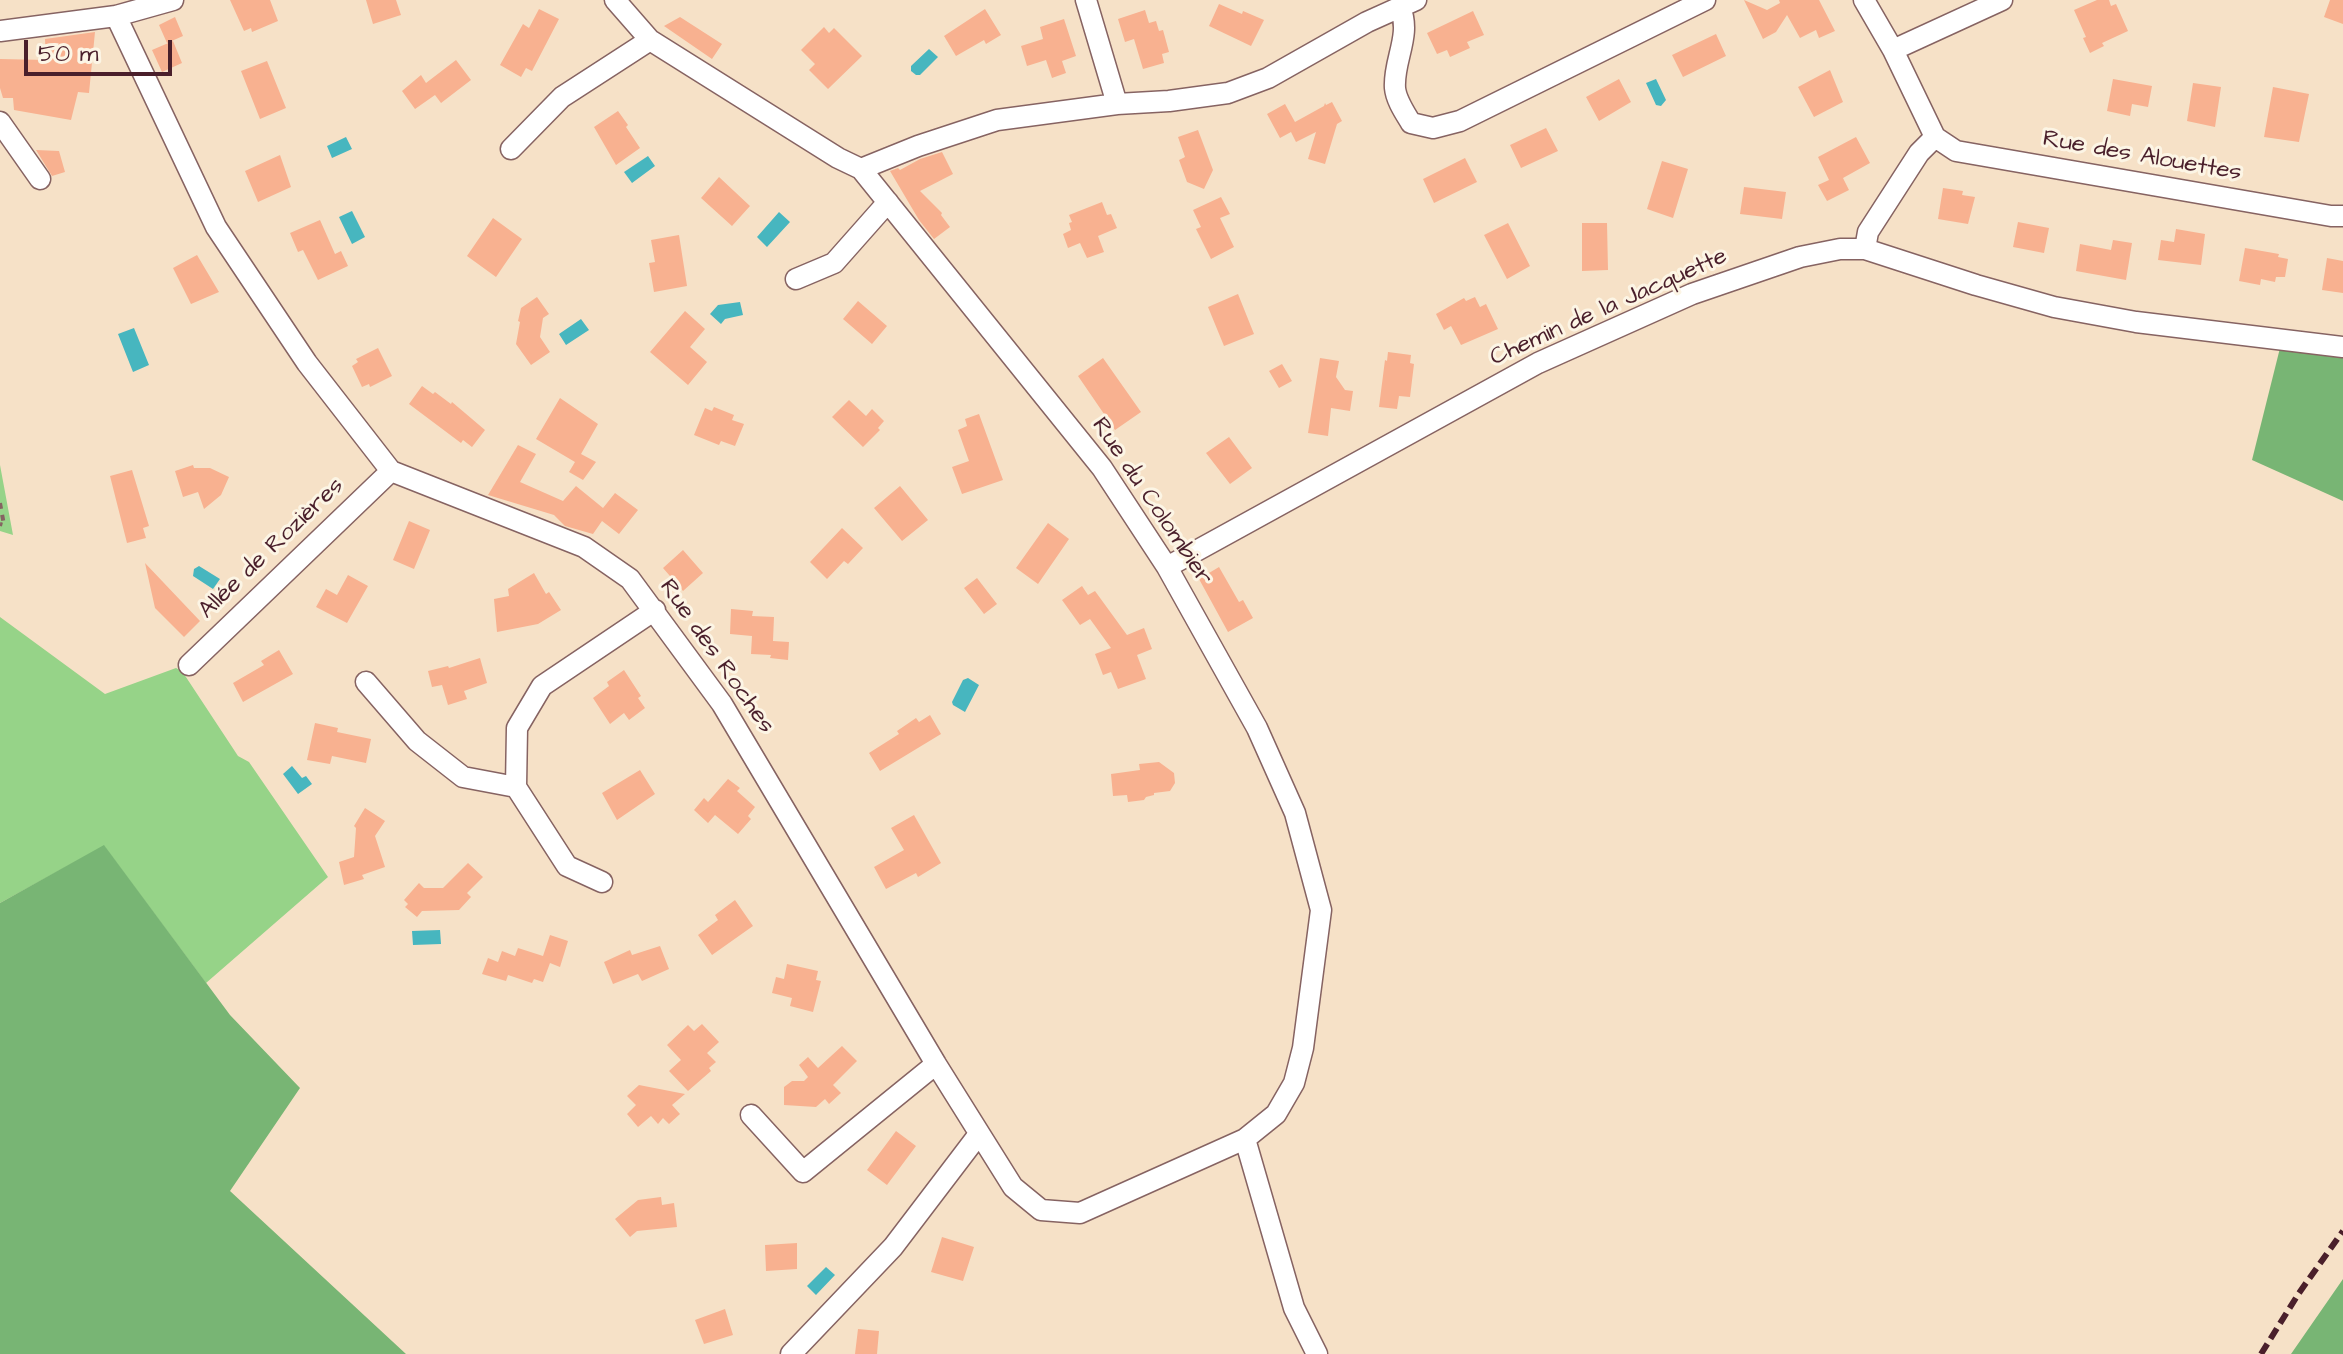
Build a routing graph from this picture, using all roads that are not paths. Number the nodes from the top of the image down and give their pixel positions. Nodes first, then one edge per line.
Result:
1 (173, 0) edge
2 (615, 0) edge
3 (1086, 0) edge
4 (1705, 0) edge
5 (1864, 0) edge
6 (2002, 0) edge
7 (1408, 4) edge
8 (103, 11) edge
9 (0, 31) edge
10 (650, 40) junction
11 (1893, 50) junction
12 (1117, 104) junction
13 (0, 122) edge
14 (1935, 137) junction
15 (511, 149) dead end
16 (861, 169) junction
17 (40, 179) dead end
18 (888, 202) junction
19 (2343, 216) edge
20 (1865, 249) junction
21 (796, 279) dead end
22 (2343, 347) edge
23 (391, 471) junction
24 (1167, 567) junction
25 (655, 610) junction
26 (189, 665) dead end
27 (366, 682) dead end
28 (516, 787) junction
29 (602, 882) dead end
30 (936, 1064) junction
31 (751, 1115) dead end
32 (979, 1134) junction
33 (1245, 1139) junction
34 (791, 1354) edge
35 (1317, 1354) edge

1 - 8 street
2 - 10 street, Rue du Colombier
3 - 12 street
4 - 7 street
5 - 11 street
6 - 11 street
7 - 12 street
8 - 9 street
8 - 23 street
10 - 15 street
10 - 16 street, Rue du Colombier
11 - 14 street
12 - 16 street
13 - 17 street
14 - 19 street, Rue des Alouettes
14 - 20 street
16 - 18 street, Rue du Colombier
18 - 21 street
18 - 24 street, Rue du Colombier
20 - 22 street, Chemin de la Jacquette
20 - 24 street, Chemin de la Jacquette
23 - 25 street, Rue des Roches
23 - 26 street, Allée de Rozières
24 - 33 street, Rue du Colombier
25 - 28 street
25 - 30 street, Rue des Roches
27 - 28 street
28 - 29 street
30 - 31 street
30 - 32 street, Rue des Roches
32 - 33 street, Rue des Roches
32 - 34 street
33 - 35 street

